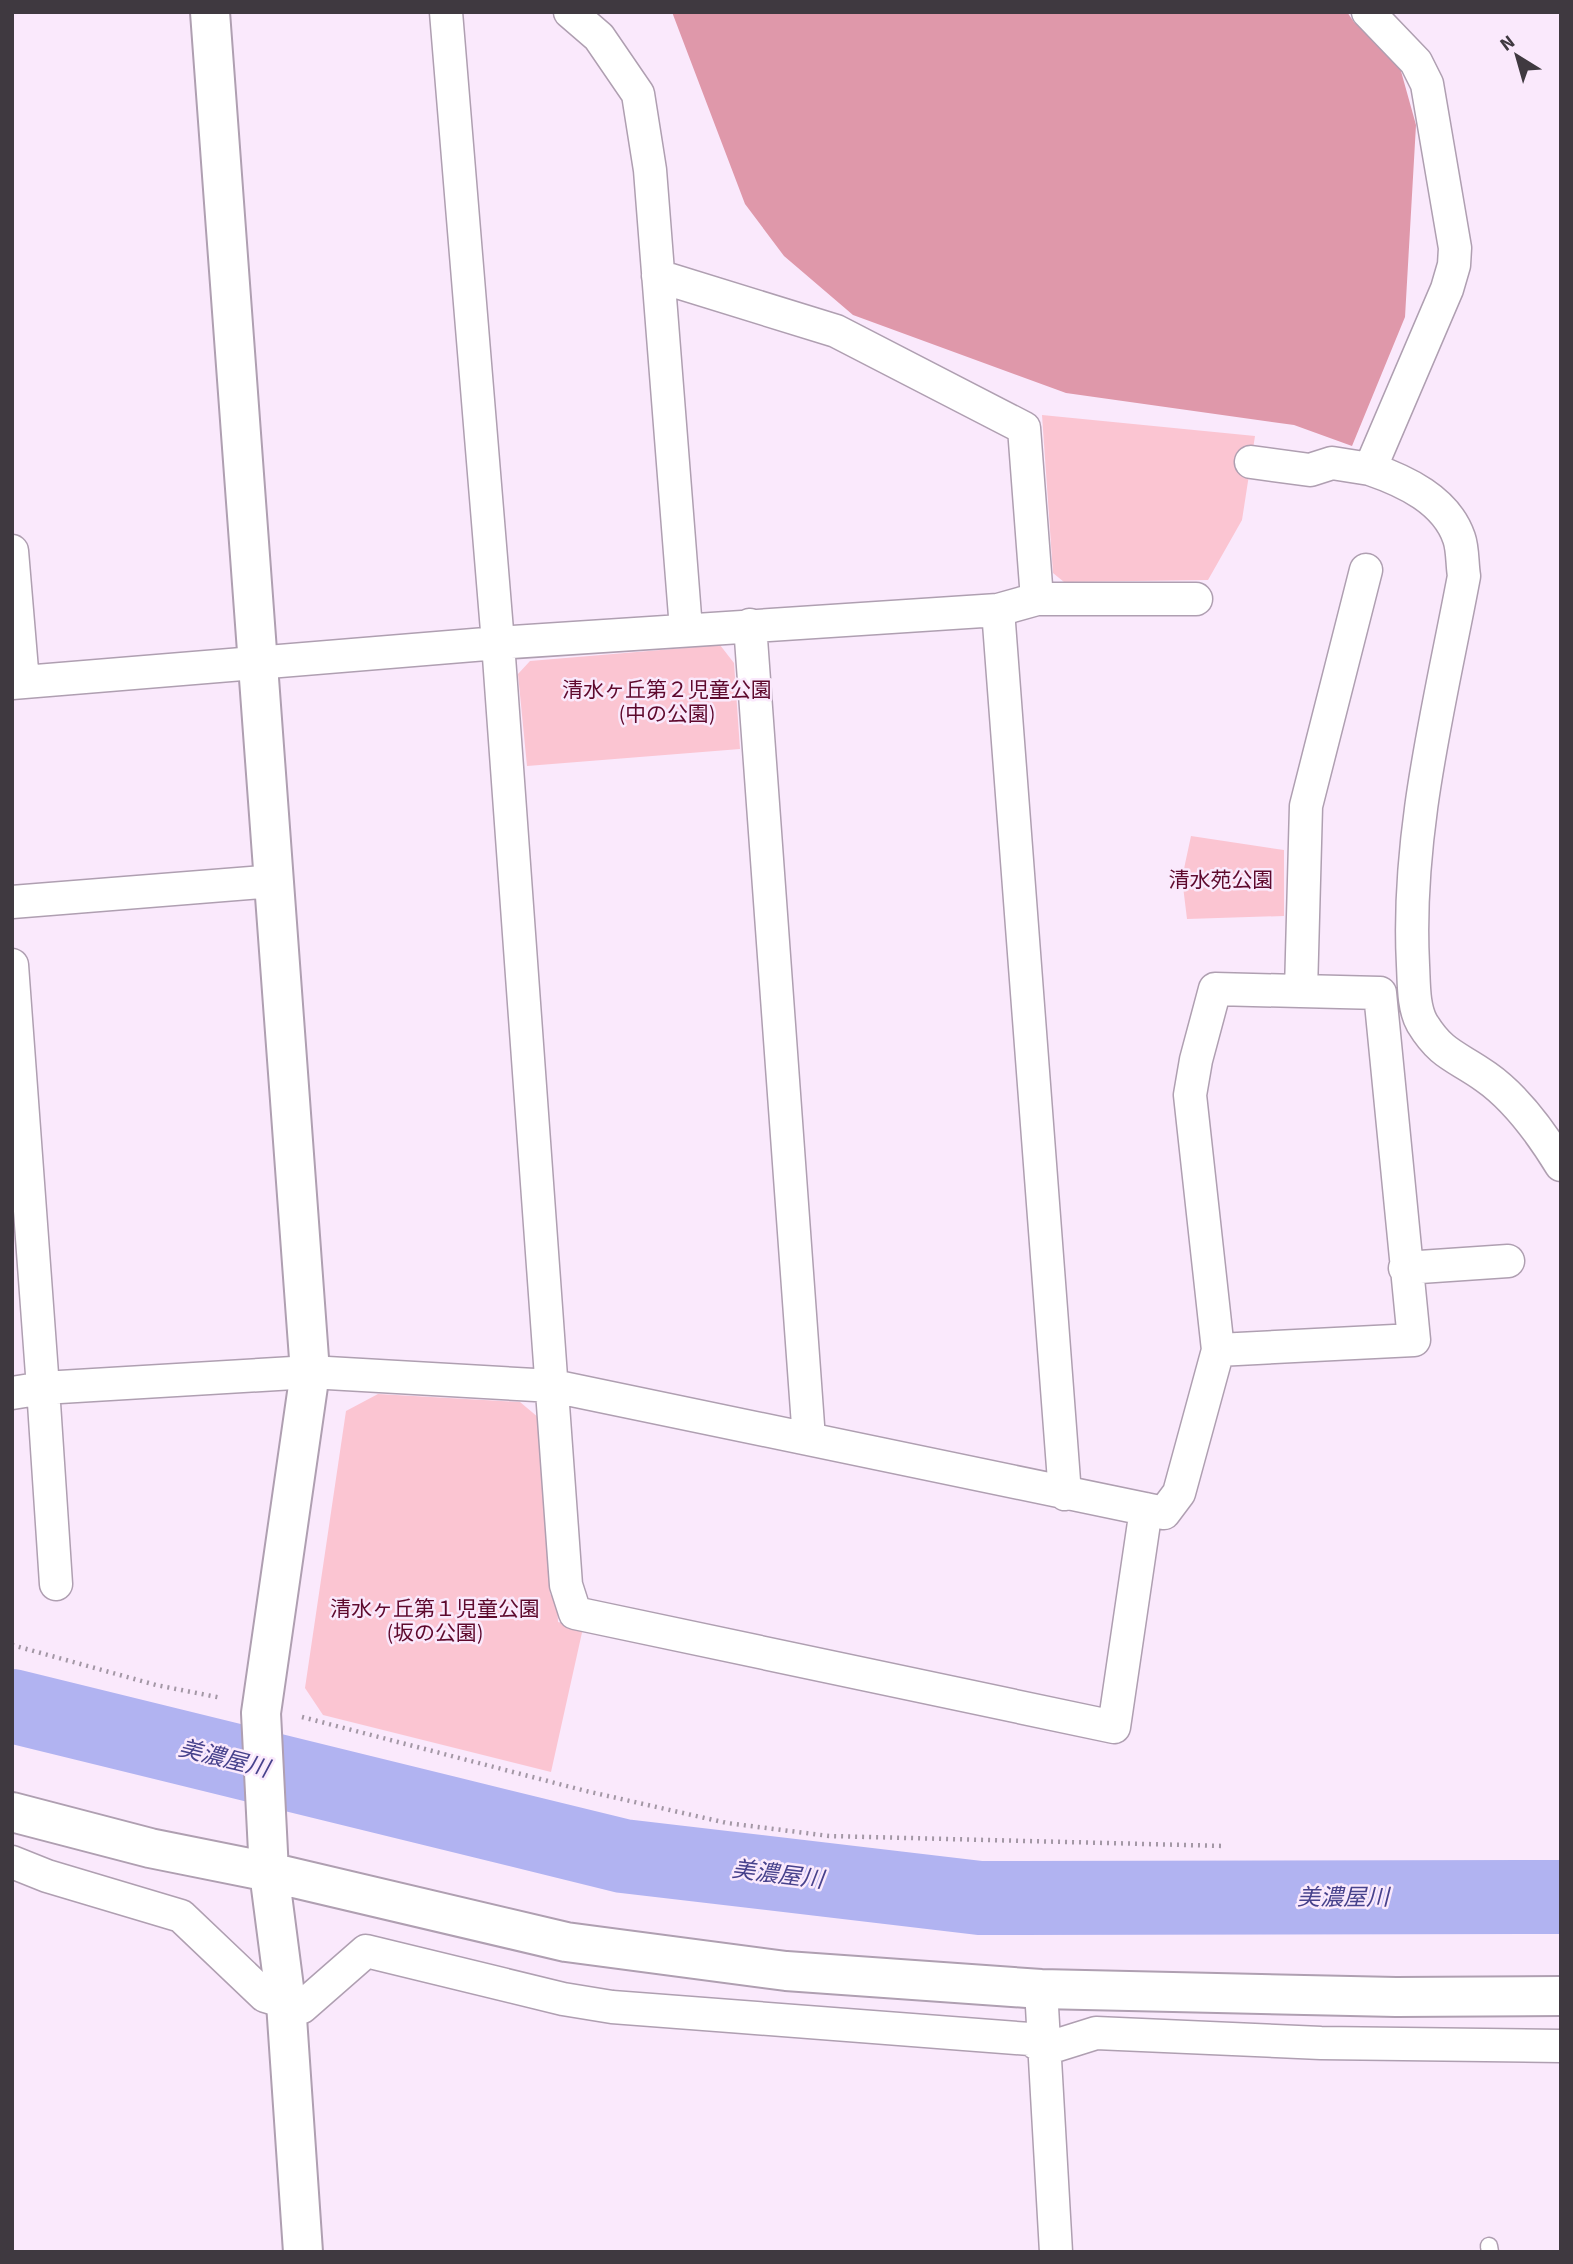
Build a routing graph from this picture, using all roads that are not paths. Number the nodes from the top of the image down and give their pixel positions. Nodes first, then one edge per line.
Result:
1 (211, 12) edge
2 (446, 12) edge
3 (570, 12) edge
4 (1368, 12) edge
5 (658, 276) junction
6 (1251, 462) dead end
7 (1370, 469) junction
8 (12, 551) edge
9 (1366, 570) dead end
10 (1037, 599) junction
11 (1196, 599) dead end
12 (998, 610) junction
13 (750, 625) junction
14 (686, 629) junction
15 (498, 643) junction
16 (260, 663) junction
17 (17, 683) edge
18 (275, 881) junction
19 (12, 902) edge
20 (12, 965) edge
21 (1301, 992) junction
22 (1561, 1166) edge
23 (1507, 1261) dead end
24 (1405, 1268) junction
25 (1218, 1350) junction
26 (310, 1372) junction
27 (553, 1386) junction
28 (43, 1388) junction
29 (12, 1393) edge
30 (808, 1439) junction
31 (1065, 1494) junction
32 (1146, 1509) junction
33 (56, 1584) dead end
34 (12, 1812) edge
35 (12, 1862) edge
36 (269, 1872) junction
37 (1041, 1989) junction
38 (1561, 1996) edge
39 (286, 2003) junction
40 (1561, 2046) edge
41 (1045, 2049) junction
42 (303, 2252) edge
43 (1056, 2252) edge

1 - 16 street
2 - 15 street
3 - 5 street
4 - 7 street
5 - 10 street
5 - 14 street
6 - 7 street
7 - 22 street
8 - 17 street
9 - 21 street
10 - 11 street
10 - 12 street
12 - 13 street
12 - 31 street
13 - 14 street
13 - 30 street
14 - 15 street
15 - 16 street
15 - 27 street
16 - 17 street
16 - 18 street
18 - 19 street
18 - 26 street
20 - 28 street
21 - 24 street
21 - 25 street
23 - 24 street
24 - 25 street
25 - 32 street
26 - 27 street
26 - 28 street
26 - 36 street
27 - 30 street
27 - 32 street
28 - 29 street
28 - 33 street
30 - 31 street
31 - 32 street
34 - 36 street
35 - 39 street
36 - 37 street
36 - 39 street
37 - 38 street
37 - 41 street
39 - 41 street
39 - 42 street
40 - 41 street
41 - 43 street

